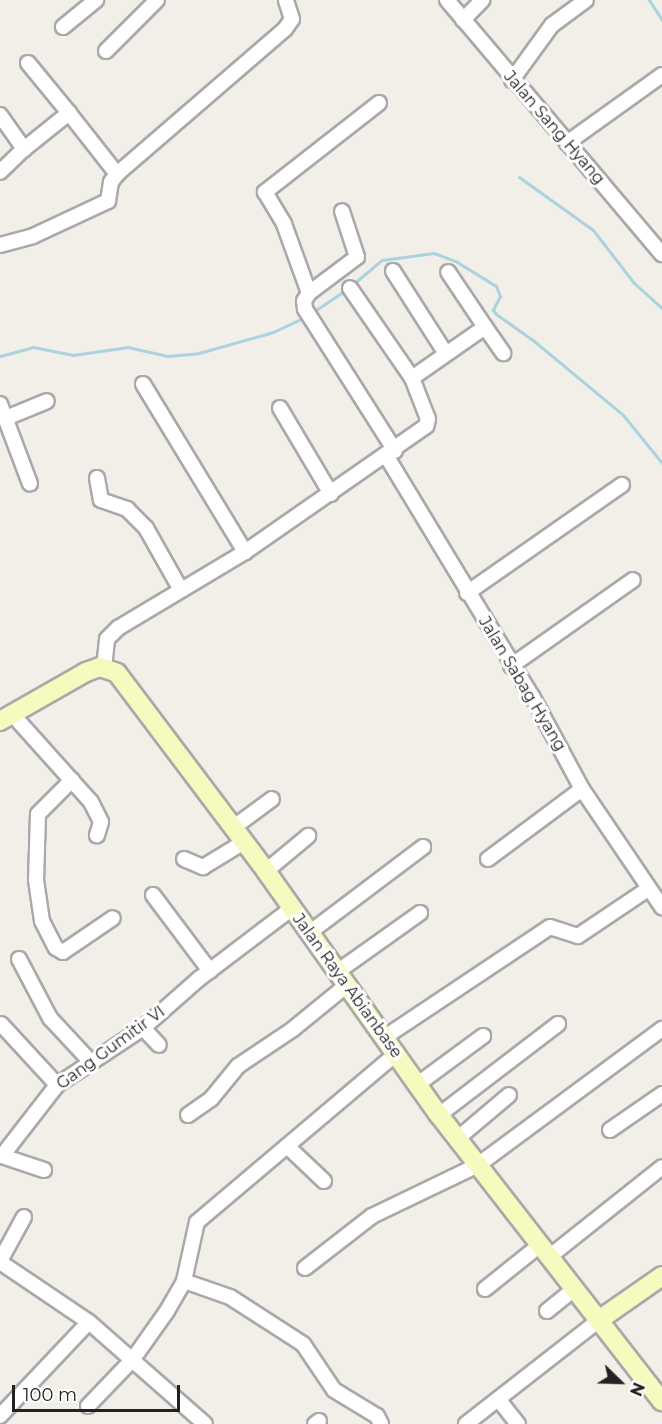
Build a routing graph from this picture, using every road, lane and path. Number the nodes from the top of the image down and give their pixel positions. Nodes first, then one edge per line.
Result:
1 (96, 0) edge
2 (157, 0) edge
3 (285, 0) edge
4 (447, 0) edge
5 (482, 0) edge
6 (586, 0) edge
7 (463, 20) junction
8 (63, 27) dead end
9 (106, 51) dead end
10 (28, 63) dead end
11 (662, 75) edge
12 (512, 80) junction
13 (379, 104) dead end
14 (69, 113) junction
15 (0, 115) edge
16 (567, 142) junction
17 (24, 149) junction
18 (0, 172) edge
19 (117, 174) junction
20 (342, 211) dead end
21 (0, 245) edge
22 (662, 254) edge
23 (393, 271) dead end
24 (448, 272) dead end
25 (350, 288) dead end
26 (309, 293) junction
27 (485, 327) junction
28 (502, 353) dead end
29 (446, 354) junction
30 (412, 378) junction
31 (143, 384) dead end
32 (47, 400) dead end
33 (280, 408) dead end
34 (3, 411) edge
35 (391, 454) junction
36 (97, 478) dead end
37 (30, 484) dead end
38 (622, 485) dead end
39 (331, 494) junction
40 (245, 552) junction
41 (633, 580) dead end
42 (181, 590) junction
43 (467, 593) junction
44 (511, 666) junction
45 (104, 668) junction
46 (5, 715) edge
47 (72, 780) junction
48 (582, 789) junction
49 (272, 799) dead end
50 (97, 835) dead end
51 (239, 835) junction
52 (308, 836) dead end
53 (423, 847) dead end
54 (184, 859) dead end
55 (488, 859) dead end
56 (266, 871) junction
57 (648, 889) junction
58 (153, 895) dead end
59 (662, 908) edge
60 (291, 909) junction
61 (420, 913) dead end
62 (113, 918) dead end
63 (309, 933) junction
64 (19, 959) dead end
65 (210, 971) junction
66 (342, 979) junction
67 (1, 1024) edge
68 (558, 1024) dead end
69 (143, 1028) junction
70 (662, 1029) edge
71 (483, 1036) dead end
72 (385, 1037) junction
73 (159, 1045) dead end
74 (397, 1053) junction
75 (90, 1061) junction
76 (418, 1084) junction
77 (57, 1085) junction
78 (662, 1094) edge
79 (509, 1095) dead end
80 (188, 1115) dead end
81 (440, 1115) junction
82 (610, 1130) dead end
83 (457, 1139) junction
84 (287, 1146) junction
85 (478, 1165) junction
86 (662, 1167) edge
87 (44, 1170) dead end
88 (324, 1181) dead end
89 (24, 1217) dead end
90 (544, 1251) junction
91 (0, 1262) edge
92 (305, 1268) dead end
93 (662, 1276) edge
94 (184, 1281) junction
95 (485, 1289) dead end
96 (574, 1289) junction
97 (547, 1311) dead end
98 (599, 1320) junction
99 (89, 1322) junction
100 (133, 1359) junction
101 (499, 1400) junction
102 (662, 1401) edge
103 (88, 1406) dead end
104 (0, 1416) edge
105 (201, 1423) edge
106 (381, 1424) edge
107 (466, 1424) edge
108 (518, 1424) edge

1 - 8 street
2 - 9 street
3 - 19 street
4 - 7 street, Jalan Sang Hyang
5 - 7 street
6 - 12 street
7 - 12 street, Jalan Sang Hyang
10 - 14 street
11 - 16 street
12 - 16 street, Jalan Sang Hyang
13 - 26 street, Jalan Sabag Hyang
14 - 17 street
14 - 19 street
15 - 17 street
16 - 22 street, Jalan Sang Hyang
17 - 18 street
19 - 21 street
20 - 26 street
23 - 29 street
24 - 27 street
25 - 30 street
26 - 35 street, Jalan Sabag Hyang
27 - 28 street
27 - 29 street
29 - 30 street
30 - 35 street
31 - 40 street
32 - 34 street
33 - 39 street
34 - 37 street
35 - 39 street
35 - 43 street, Jalan Sabag Hyang
36 - 42 street
38 - 43 street
39 - 40 street
40 - 42 street
41 - 44 street
42 - 45 street
43 - 44 street, Jalan Sabag Hyang
44 - 48 street, Jalan Sabag Hyang
45 - 46 main road
45 - 51 main road, Jalan Raya Abianbase
46 - 47 street
47 - 50 street
47 - 62 street
48 - 55 street
48 - 57 street, Jalan Sabag Hyang
49 - 51 street
51 - 54 street
51 - 56 main road, Jalan Raya Abianbase
52 - 56 street
53 - 63 street
56 - 60 main road, Jalan Raya Abianbase
57 - 59 street, Jalan Sabag Hyang
57 - 72 street
58 - 65 street
60 - 63 main road, Jalan Raya Abianbase
60 - 65 street, Gang Gumitir VI
61 - 66 street
63 - 66 main road, Jalan Raya Abianbase
64 - 75 street
65 - 69 street, Gang Gumitir VI
66 - 72 main road, Jalan Raya Abianbase
66 - 80 street
67 - 77 street
68 - 81 street
69 - 73 street
69 - 75 street, Gang Gumitir VI
70 - 85 street
71 - 76 street
72 - 74 main road, Jalan Raya Abianbase
74 - 76 main road, Jalan Raya Abianbase
74 - 84 street
75 - 77 street, Gang Gumitir VI
76 - 81 main road, Jalan Raya Abianbase
77 - 87 street, Gang Gumitir VI
78 - 82 street
79 - 83 street
81 - 83 main road, Jalan Raya Abianbase
83 - 85 main road, Jalan Raya Abianbase
84 - 88 street
84 - 94 street
85 - 90 main road, Jalan Raya Abianbase
85 - 92 street
86 - 90 street
89 - 91 street
90 - 95 street
90 - 96 main road, Jalan Raya Abianbase
91 - 99 street
93 - 98 main road
94 - 100 street
94 - 106 street
96 - 97 street
96 - 98 main road, Jalan Raya Abianbase
98 - 101 street
98 - 102 main road, Jalan Raya Abianbase
99 - 100 street
99 - 104 street
100 - 103 street
100 - 105 street
101 - 107 street
101 - 108 street

